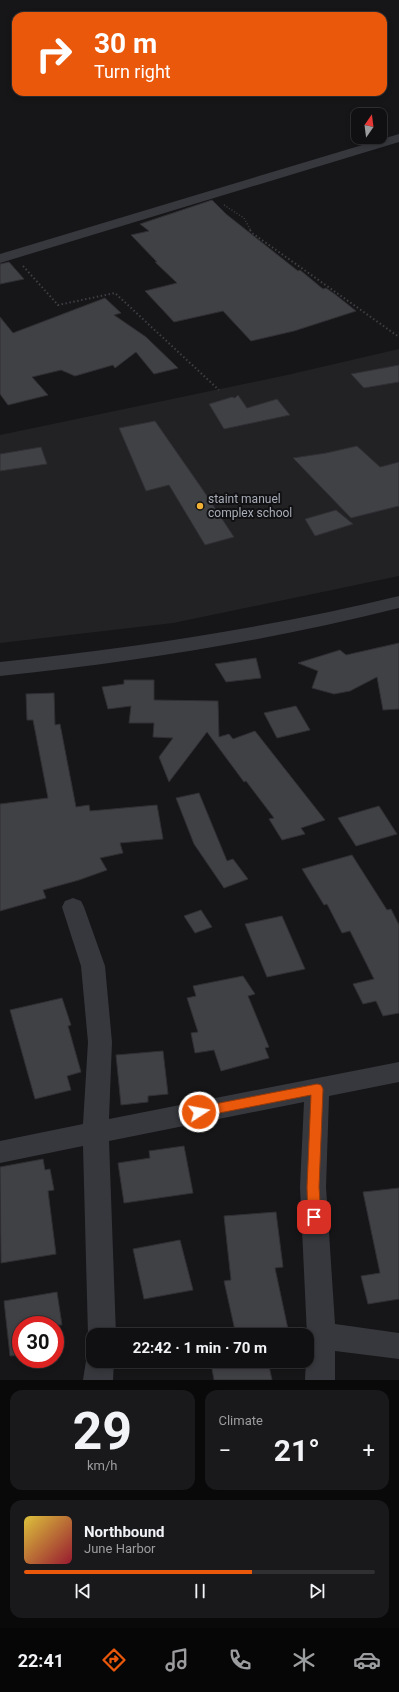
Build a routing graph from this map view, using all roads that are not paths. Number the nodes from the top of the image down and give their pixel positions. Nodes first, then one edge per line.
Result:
1 (399, 138) edge
2 (0, 259) edge
3 (399, 602) edge
4 (0, 669) edge
5 (73, 907) dead end
6 (399, 1072) edge
7 (317, 1089) junction
8 (96, 1132) junction
9 (0, 1152) edge
10 (102, 1328) edge
11 (321, 1336) junction
12 (399, 1346) edge
13 (99, 1368) edge
14 (98, 1380) edge
15 (320, 1380) edge

1 - 2 street
3 - 4 street
5 - 8 street
6 - 7 street
7 - 8 street
7 - 11 street
8 - 9 street
8 - 10 street
11 - 12 street
11 - 15 street
13 - 14 street

